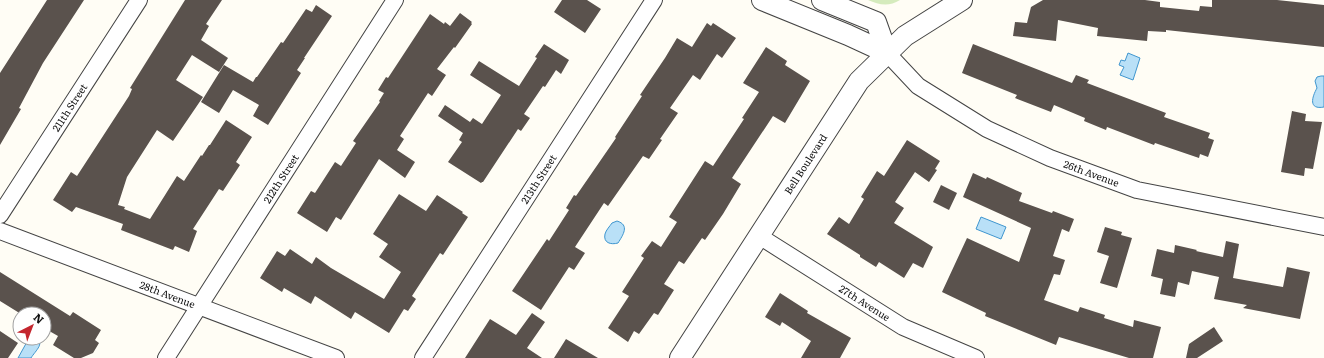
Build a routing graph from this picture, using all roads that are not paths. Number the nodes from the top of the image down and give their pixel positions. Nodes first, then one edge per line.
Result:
1 (139, 0) edge
2 (395, 0) edge
3 (654, 0) edge
4 (762, 0) edge
5 (822, 0) edge
6 (962, 0) edge
7 (887, 54) junction
8 (0, 215) edge
9 (1324, 227) edge
10 (0, 232) edge
11 (759, 236) junction
12 (199, 307) junction
13 (166, 358) edge
14 (336, 358) edge
15 (423, 358) edge
16 (680, 358) edge
17 (976, 358) edge

1 - 8 street, 211th Street
2 - 12 street, 212th Street
3 - 15 street, 213th Street
4 - 7 street, 26th Avenue
5 - 7 street, 26th Avenue
6 - 7 street, Bell Boulevard
7 - 9 street, 26th Avenue
7 - 11 street, Bell Boulevard
10 - 12 street, 28th Avenue
11 - 16 street, Bell Boulevard
11 - 17 street, 27th Avenue
12 - 13 street, 212th Street
12 - 14 street, 28th Avenue

